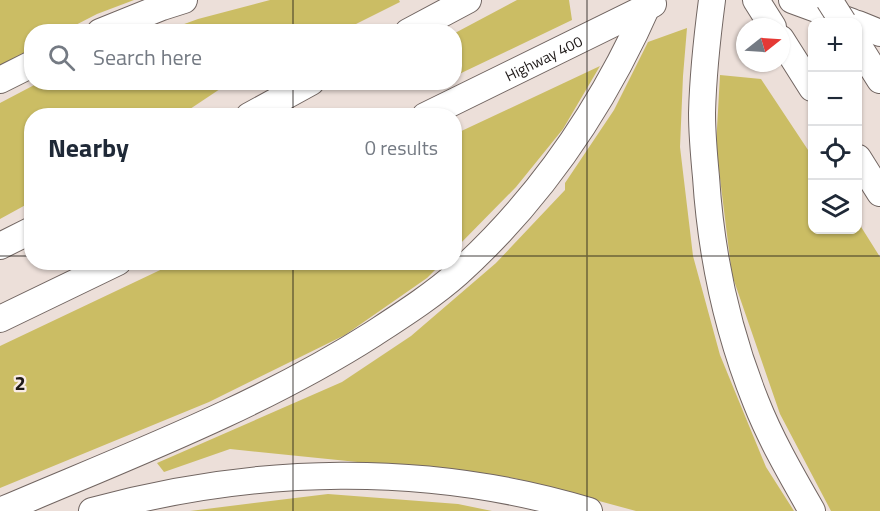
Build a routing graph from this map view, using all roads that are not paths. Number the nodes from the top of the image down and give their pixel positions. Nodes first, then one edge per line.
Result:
1 (184, 0) edge
2 (468, 0) edge
3 (650, 0) edge
4 (662, 0) edge
5 (712, 0) edge
6 (756, 0) edge
7 (792, 0) edge
8 (829, 0) edge
9 (768, 18) edge
10 (840, 18) edge
11 (842, 18) edge
12 (120, 24) edge
13 (422, 24) edge
14 (862, 26) edge
15 (880, 33) edge
16 (862, 51) edge
17 (790, 53) edge
18 (24, 68) edge
19 (0, 80) edge
20 (808, 80) edge
21 (880, 80) edge
22 (296, 90) edge
23 (264, 108) edge
24 (441, 108) edge
25 (862, 164) edge
26 (880, 193) edge
27 (24, 234) edge
28 (0, 246) edge
29 (462, 269) edge
30 (101, 270) edge
31 (461, 270) edge
32 (0, 319) edge
33 (0, 511) edge
34 (92, 511) edge
35 (589, 511) edge
36 (812, 511) edge

1 - 12 highway
2 - 13 highway
3 - 29 highway
4 - 24 highway, Highway 400
5 - 36 highway
6 - 9 highway
7 - 11 highway
8 - 10 highway, bridge
14 - 15 highway
16 - 21 highway
17 - 20 highway
18 - 19 highway
22 - 23 highway
25 - 26 highway
27 - 28 highway
30 - 32 highway
31 - 33 highway
34 - 35 highway

